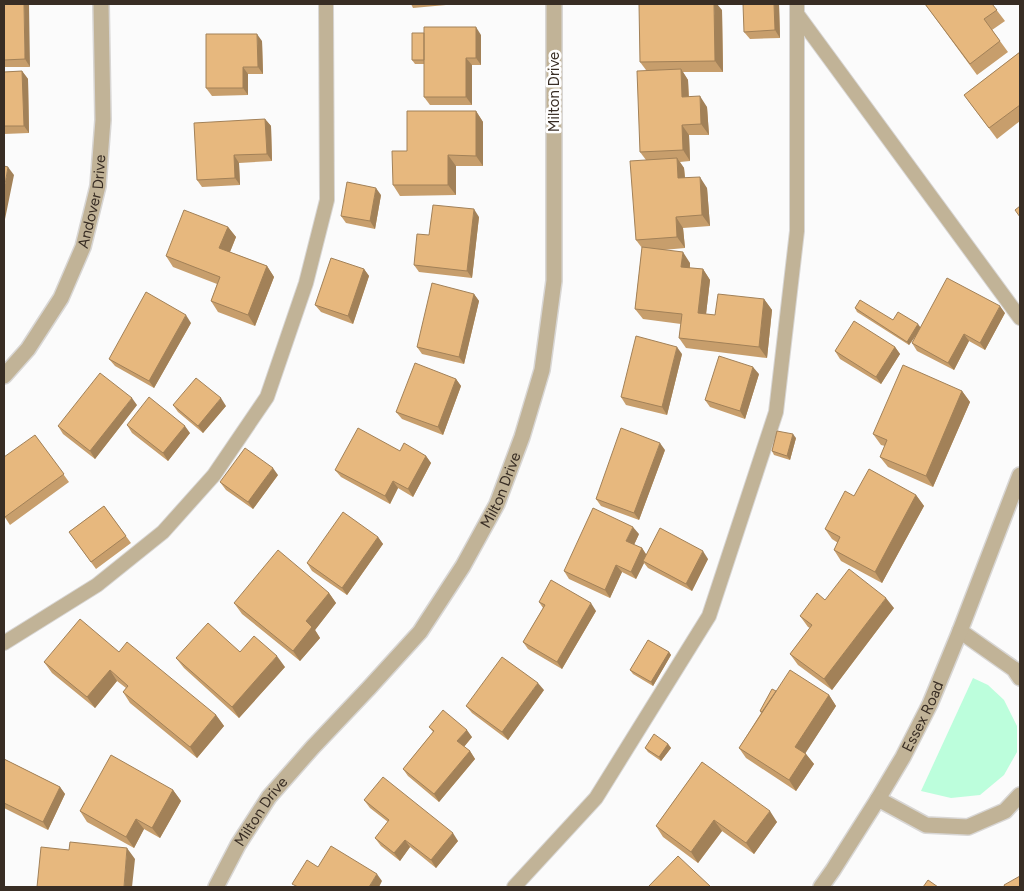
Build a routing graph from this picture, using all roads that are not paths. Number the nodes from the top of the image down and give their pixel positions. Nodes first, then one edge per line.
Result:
1 (101, 4) edge
2 (326, 4) edge
3 (554, 4) edge
4 (797, 9) edge
5 (1020, 318) edge
6 (4, 376) edge
7 (1020, 475) edge
8 (960, 632) junction
9 (4, 643) edge
10 (1020, 678) edge
11 (1020, 795) edge
12 (878, 800) junction
13 (216, 887) edge
14 (514, 887) edge
15 (821, 887) edge

1 - 6 street, Andover Drive
2 - 9 lane
3 - 13 street, Milton Drive
4 - 5 lane
4 - 14 lane
7 - 8 street, Essex Road
8 - 10 street
8 - 12 street, Essex Road
11 - 12 street
12 - 15 street, Essex Road

